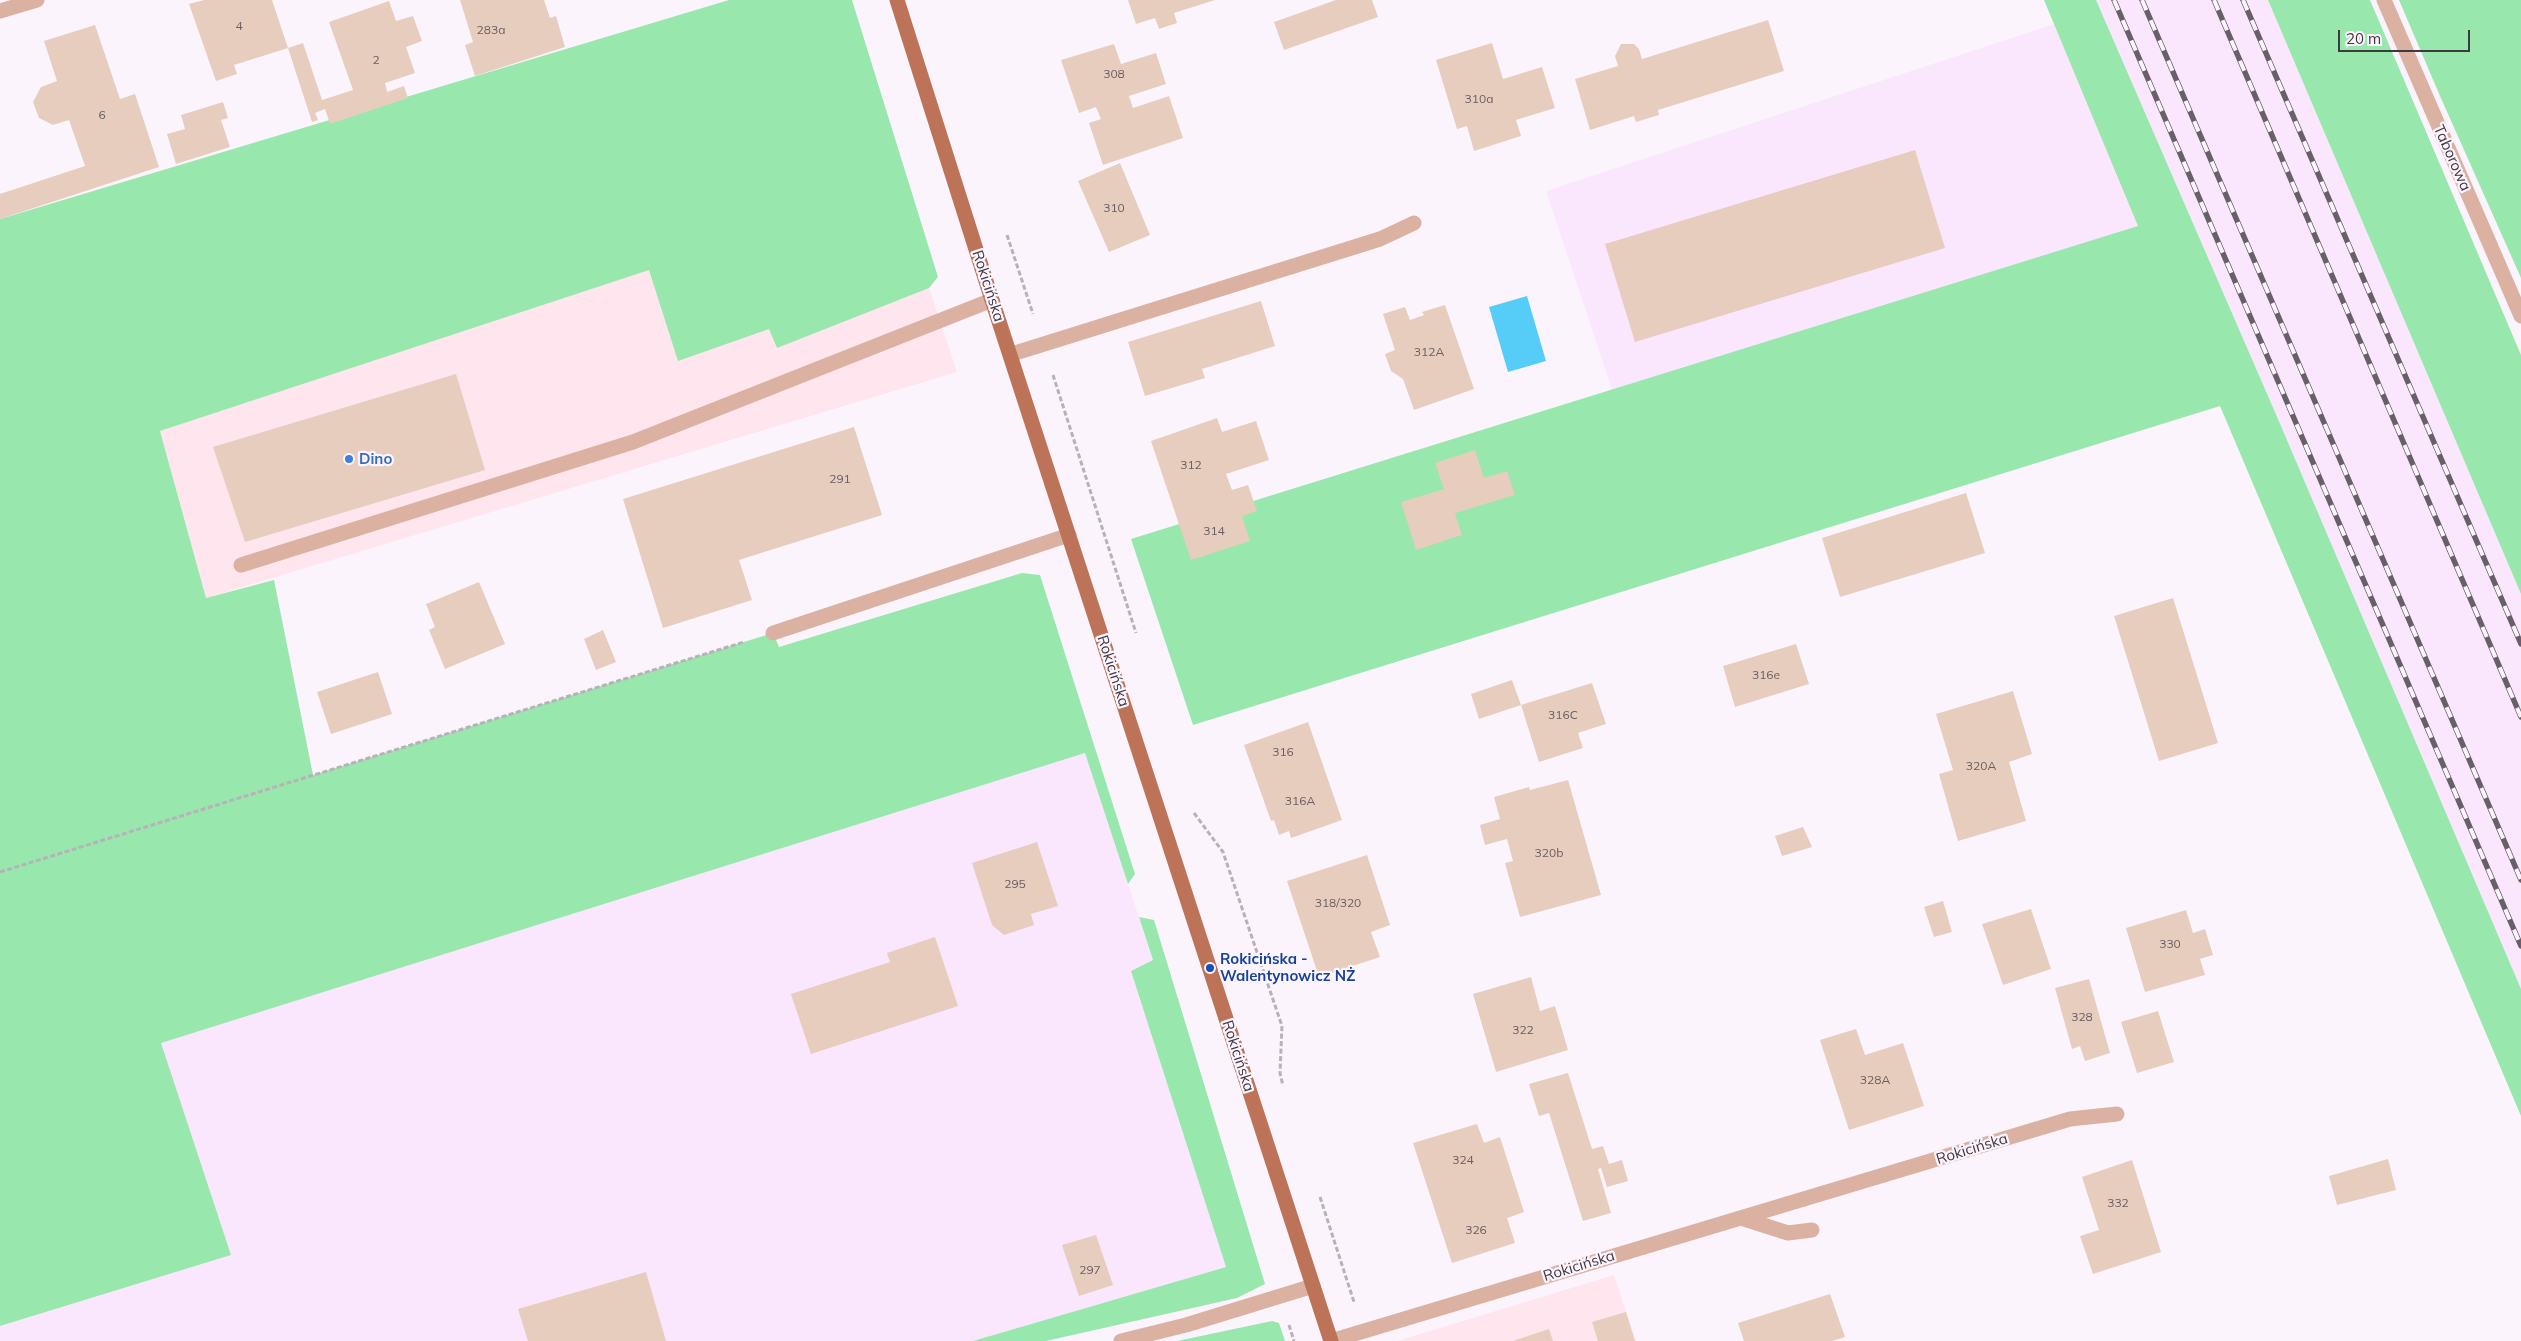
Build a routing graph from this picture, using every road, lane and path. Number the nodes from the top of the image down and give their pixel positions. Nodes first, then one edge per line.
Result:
1 (37, 0) edge
2 (897, 0) edge
3 (2384, 0) edge
4 (0, 11) edge
5 (1414, 223) dead end
6 (1006, 233) dead end
7 (992, 300) junction
8 (2521, 316) edge
9 (1043, 343) junction
10 (1012, 354) junction
11 (1069, 535) junction
12 (241, 565) dead end
13 (773, 633) joint
14 (1139, 641) dead end
15 (1192, 806) dead end
16 (0, 872) edge
17 (1284, 1087) dead end
18 (2117, 1114) dead end
19 (1317, 1189) dead end
20 (1741, 1218) junction
21 (1812, 1230) dead end
22 (1313, 1286) junction
23 (1288, 1322) dead end
24 (1364, 1331) junction
25 (1121, 1341) edge
26 (1294, 1341) edge
27 (1331, 1341) edge

1 - 4 street
2 - 7 main road, Rokicińska
3 - 8 street, Taborowa
5 - 9 street
6 - 9 path
7 - 10 main road, Rokicińska
7 - 12 street
9 - 10 street
9 - 14 path
10 - 11 main road, Rokicińska
11 - 13 street
11 - 22 main road, Rokicińska
13 - 16 path
15 - 17 path
18 - 20 street, Rokicińska
19 - 24 path
20 - 21 street
20 - 24 street, Rokicińska
22 - 25 street
22 - 27 main road, Rokicińska
23 - 26 path
24 - 27 street, Rokicińska

